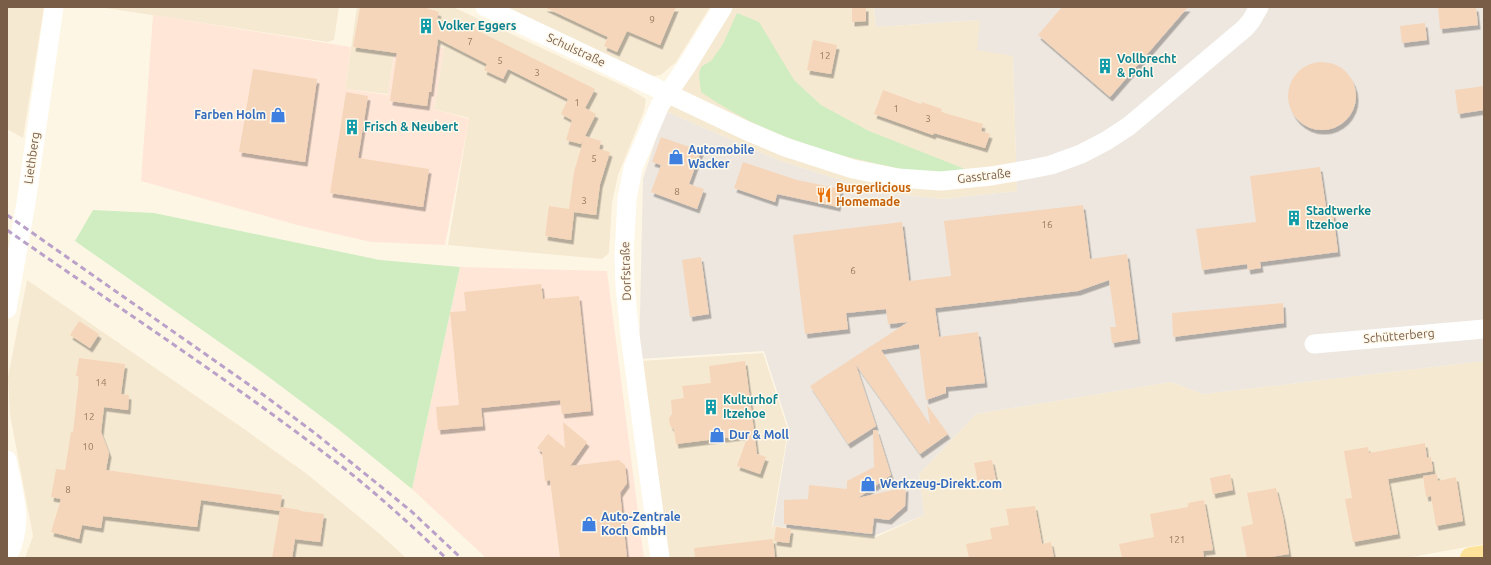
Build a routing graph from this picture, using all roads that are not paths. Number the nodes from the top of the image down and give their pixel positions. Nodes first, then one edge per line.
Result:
1 (54, 7) edge
2 (485, 7) edge
3 (723, 7) edge
4 (1259, 7) edge
5 (667, 94) junction
6 (7, 309) edge
7 (1484, 329) edge
8 (1314, 344) dead end
9 (7, 460) edge
10 (1484, 556) edge
11 (7, 558) edge
12 (660, 558) edge
13 (1471, 558) edge

1 - 6 street, Liethberg
2 - 5 street, Schulstraße
3 - 5 street, Dorfstraße
4 - 5 street, Gasstraße
5 - 12 street, Dorfstraße
7 - 8 street, Schütterberg
9 - 11 street
10 - 13 main road

